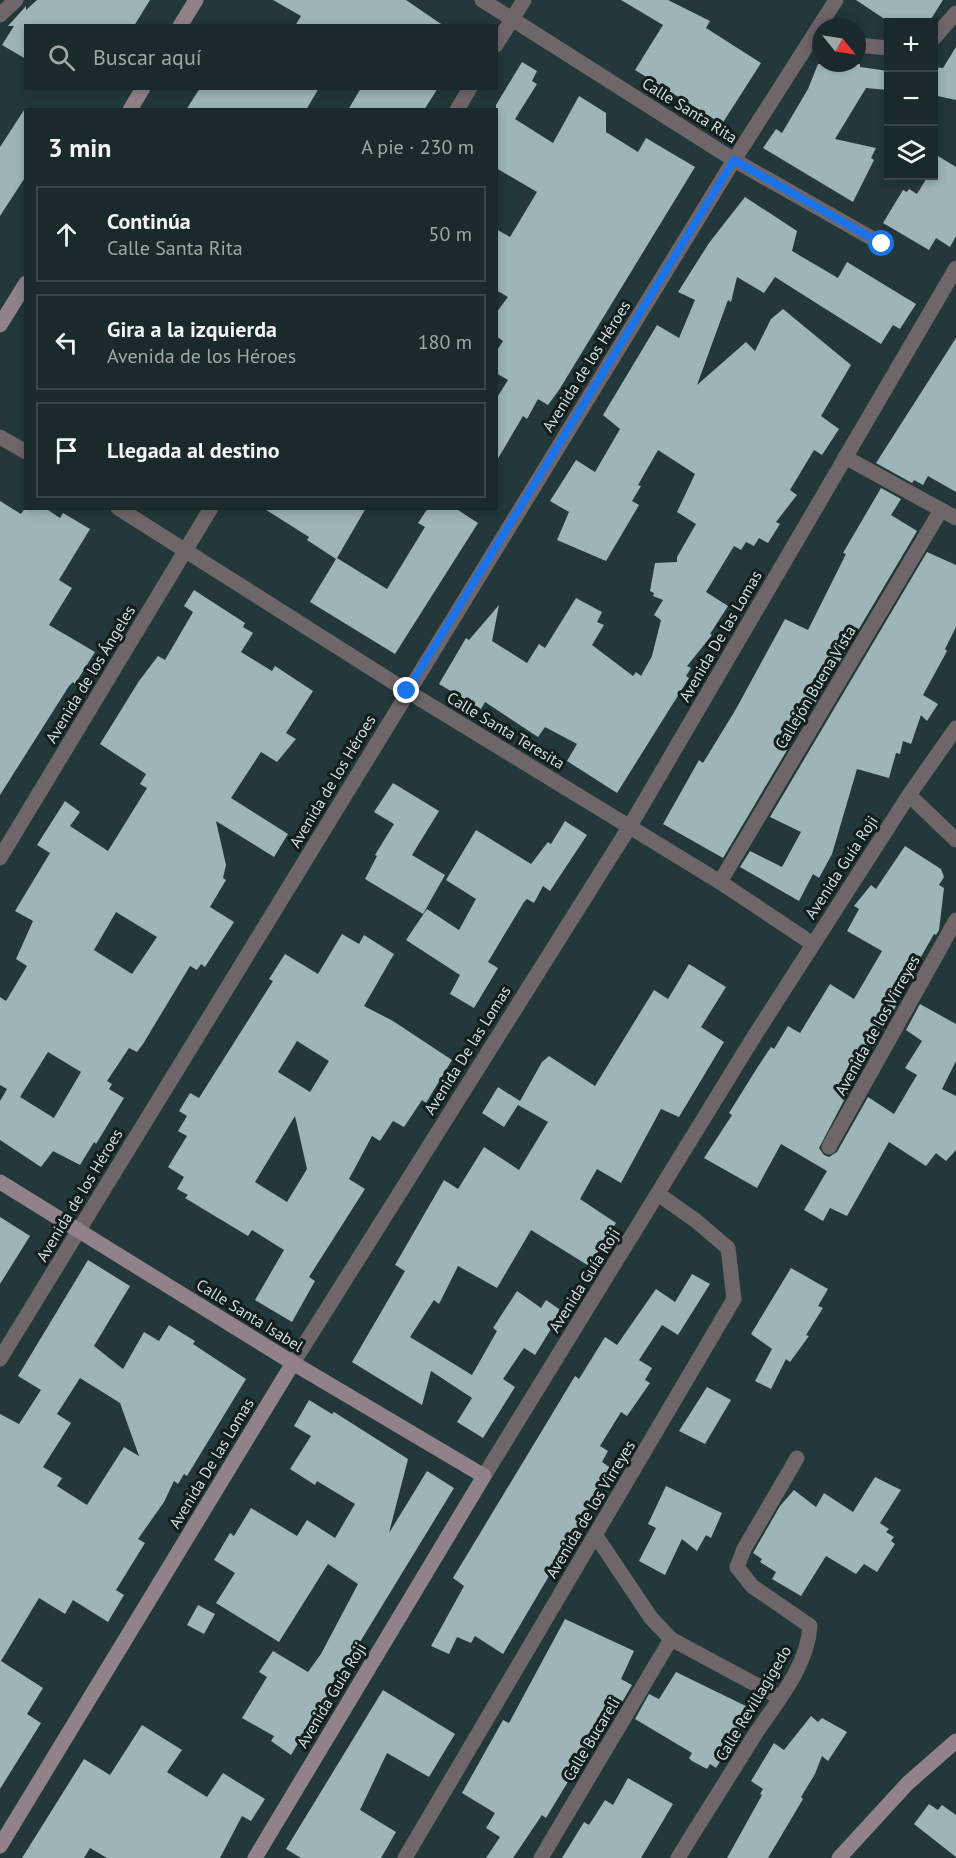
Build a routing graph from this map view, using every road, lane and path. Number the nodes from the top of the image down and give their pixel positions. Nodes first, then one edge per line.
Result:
1 (16, 0) edge
2 (196, 0) edge
3 (482, 0) edge
4 (524, 0) edge
5 (836, 0) edge
6 (956, 13) edge
7 (0, 15) edge
8 (827, 18) edge
9 (513, 19) junction
10 (181, 24) edge
11 (938, 33) edge
12 (498, 42) edge
13 (866, 46) edge
14 (812, 47) edge
15 (884, 48) edge
16 (141, 90) edge
17 (469, 90) edge
18 (131, 108) edge
19 (458, 108) edge
20 (734, 160) junction
21 (882, 244) dead end
22 (955, 273) edge
23 (24, 286) edge
24 (0, 326) edge
25 (0, 437) edge
26 (24, 451) edge
27 (844, 457) junction
28 (121, 510) edge
29 (210, 510) edge
30 (941, 510) junction
31 (956, 518) edge
32 (186, 550) junction
33 (407, 691) junction
34 (956, 728) edge
35 (909, 795) junction
36 (630, 826) junction
37 (956, 840) edge
38 (0, 858) edge
39 (720, 882) junction
40 (956, 920) edge
41 (813, 944) junction
42 (829, 1147) dead end
43 (0, 1182) edge
44 (658, 1194) junction
45 (79, 1230) junction
46 (0, 1359) edge
47 (294, 1363) junction
48 (796, 1458) dead end
49 (484, 1476) junction
50 (596, 1536) junction
51 (671, 1639) junction
52 (779, 1697) junction
53 (956, 1741) edge
54 (0, 1846) edge
55 (255, 1858) edge
56 (405, 1858) edge
57 (541, 1858) edge
58 (678, 1858) edge
59 (839, 1858) edge

1 - 7 street
2 - 10 street
3 - 9 street, Calle Santa Rita
4 - 9 street
5 - 8 street, Avenida de los Héroes
6 - 11 street
9 - 12 street
9 - 20 street, Calle Santa Rita
13 - 15 street
14 - 20 street, Avenida de los Héroes
16 - 18 street
17 - 19 street
20 - 21 street, Calle Santa Rita
20 - 33 street, Avenida de los Héroes
22 - 27 street, Avenida De las Lomas
23 - 24 street
25 - 26 street
27 - 30 street
27 - 36 street, Avenida De las Lomas
28 - 32 street, Calle Santa Teresita
29 - 32 street, Avenida de los Ángeles
30 - 31 street
30 - 39 street, Callejón Buena Vista
32 - 33 street, Calle Santa Teresita
32 - 38 street, Avenida de los Ángeles
33 - 36 street, Calle Santa Teresita
33 - 45 street, Avenida de los Héroes
34 - 35 street, Avenida Guía Roji
35 - 37 street
35 - 41 street, Avenida Guía Roji
36 - 39 street, Calle Santa Teresita
36 - 47 street, Avenida De las Lomas
39 - 41 street, Calle Santa Teresita
40 - 42 street, Avenida de los Virreyes
41 - 44 street, Avenida Guía Roji
43 - 45 street, Calle Santa Isabel
44 - 49 street, Avenida Guía Roji
44 - 50 street, Avenida de los Virreyes
45 - 46 street, Avenida de los Héroes
45 - 47 street, Calle Santa Isabel
47 - 49 street, Calle Santa Isabel
47 - 54 street, Avenida De las Lomas
48 - 52 street, Calle Revillagigedo
49 - 55 street, Avenida Guía Roji
50 - 51 street
50 - 56 street, Avenida de los Virreyes
51 - 52 street
51 - 57 street, Calle Bucareli
52 - 58 street, Calle Revillagigedo
53 - 59 street

